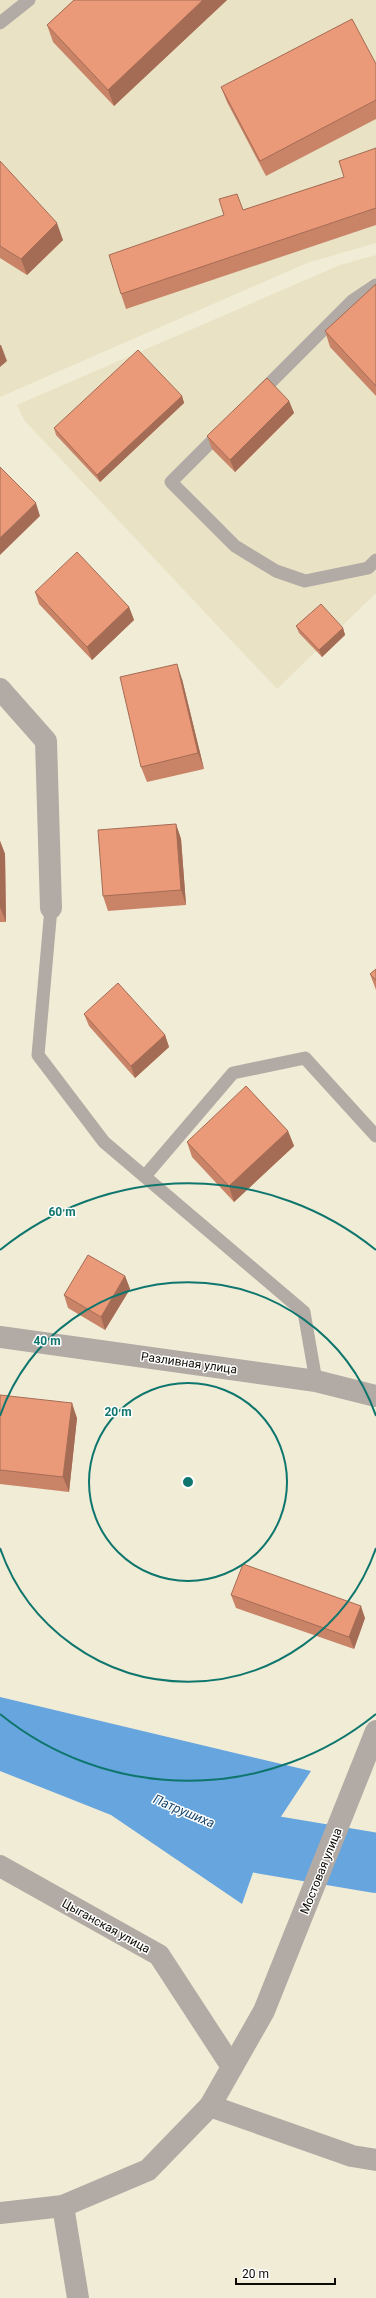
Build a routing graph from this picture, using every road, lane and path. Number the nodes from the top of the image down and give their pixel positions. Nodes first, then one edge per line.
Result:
1 (29, 0) edge
2 (0, 23) edge
3 (376, 285) edge
4 (248, 405) edge
5 (231, 422) edge
6 (376, 560) edge
7 (0, 690) edge
8 (51, 908) joint
9 (376, 1136) edge
10 (145, 1176) junction
11 (0, 1337) edge
12 (316, 1381) junction
13 (376, 1396) edge
14 (376, 1731) edge
15 (0, 1866) edge
16 (232, 2067) junction
17 (210, 2106) junction
18 (376, 2160) edge
19 (62, 2206) junction
20 (0, 2213) edge
21 (78, 2298) edge

1 - 2 lane
3 - 4 lane
5 - 6 lane
7 - 8 street
8 - 10 lane
9 - 10 lane
10 - 12 lane
11 - 12 street, Разливная улица
12 - 13 street, Разливная улица
14 - 16 street, Мостовая улица
15 - 16 street, Цыганская улица
16 - 17 street, Мостовая улица
17 - 18 street
17 - 19 street, Мостовая улица
19 - 20 street, Мостовая улица
19 - 21 street

